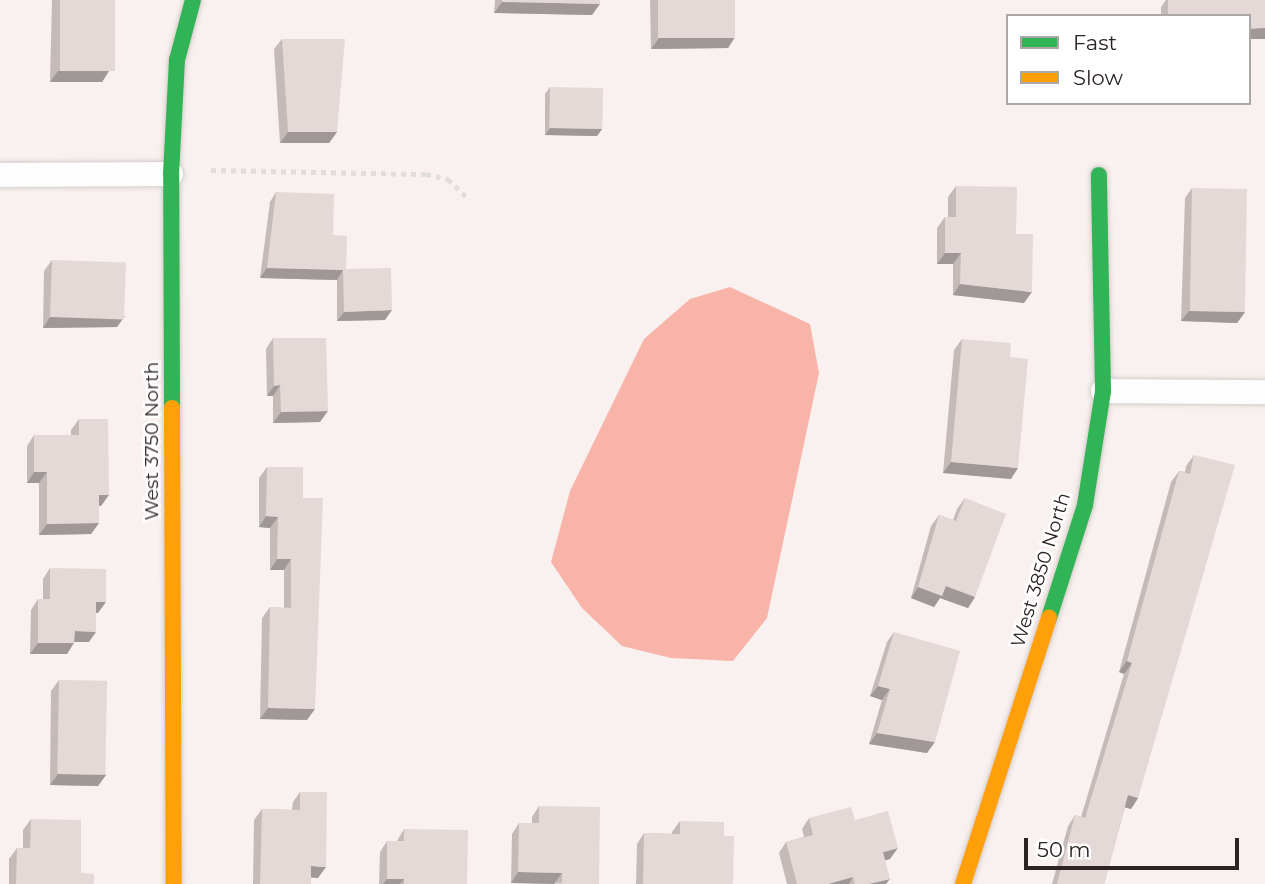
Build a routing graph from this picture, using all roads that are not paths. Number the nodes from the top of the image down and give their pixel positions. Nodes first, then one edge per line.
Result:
1 (193, 0) edge
2 (172, 174) junction
3 (0, 175) edge
4 (1099, 175) dead end
5 (1104, 391) junction
6 (1265, 392) edge
7 (174, 884) edge
8 (963, 884) edge

1 - 2 street, West 3750 North
2 - 3 street
2 - 7 street, West 3750 North
4 - 5 street, West 3850 North
5 - 6 street
5 - 8 street, West 3850 North

